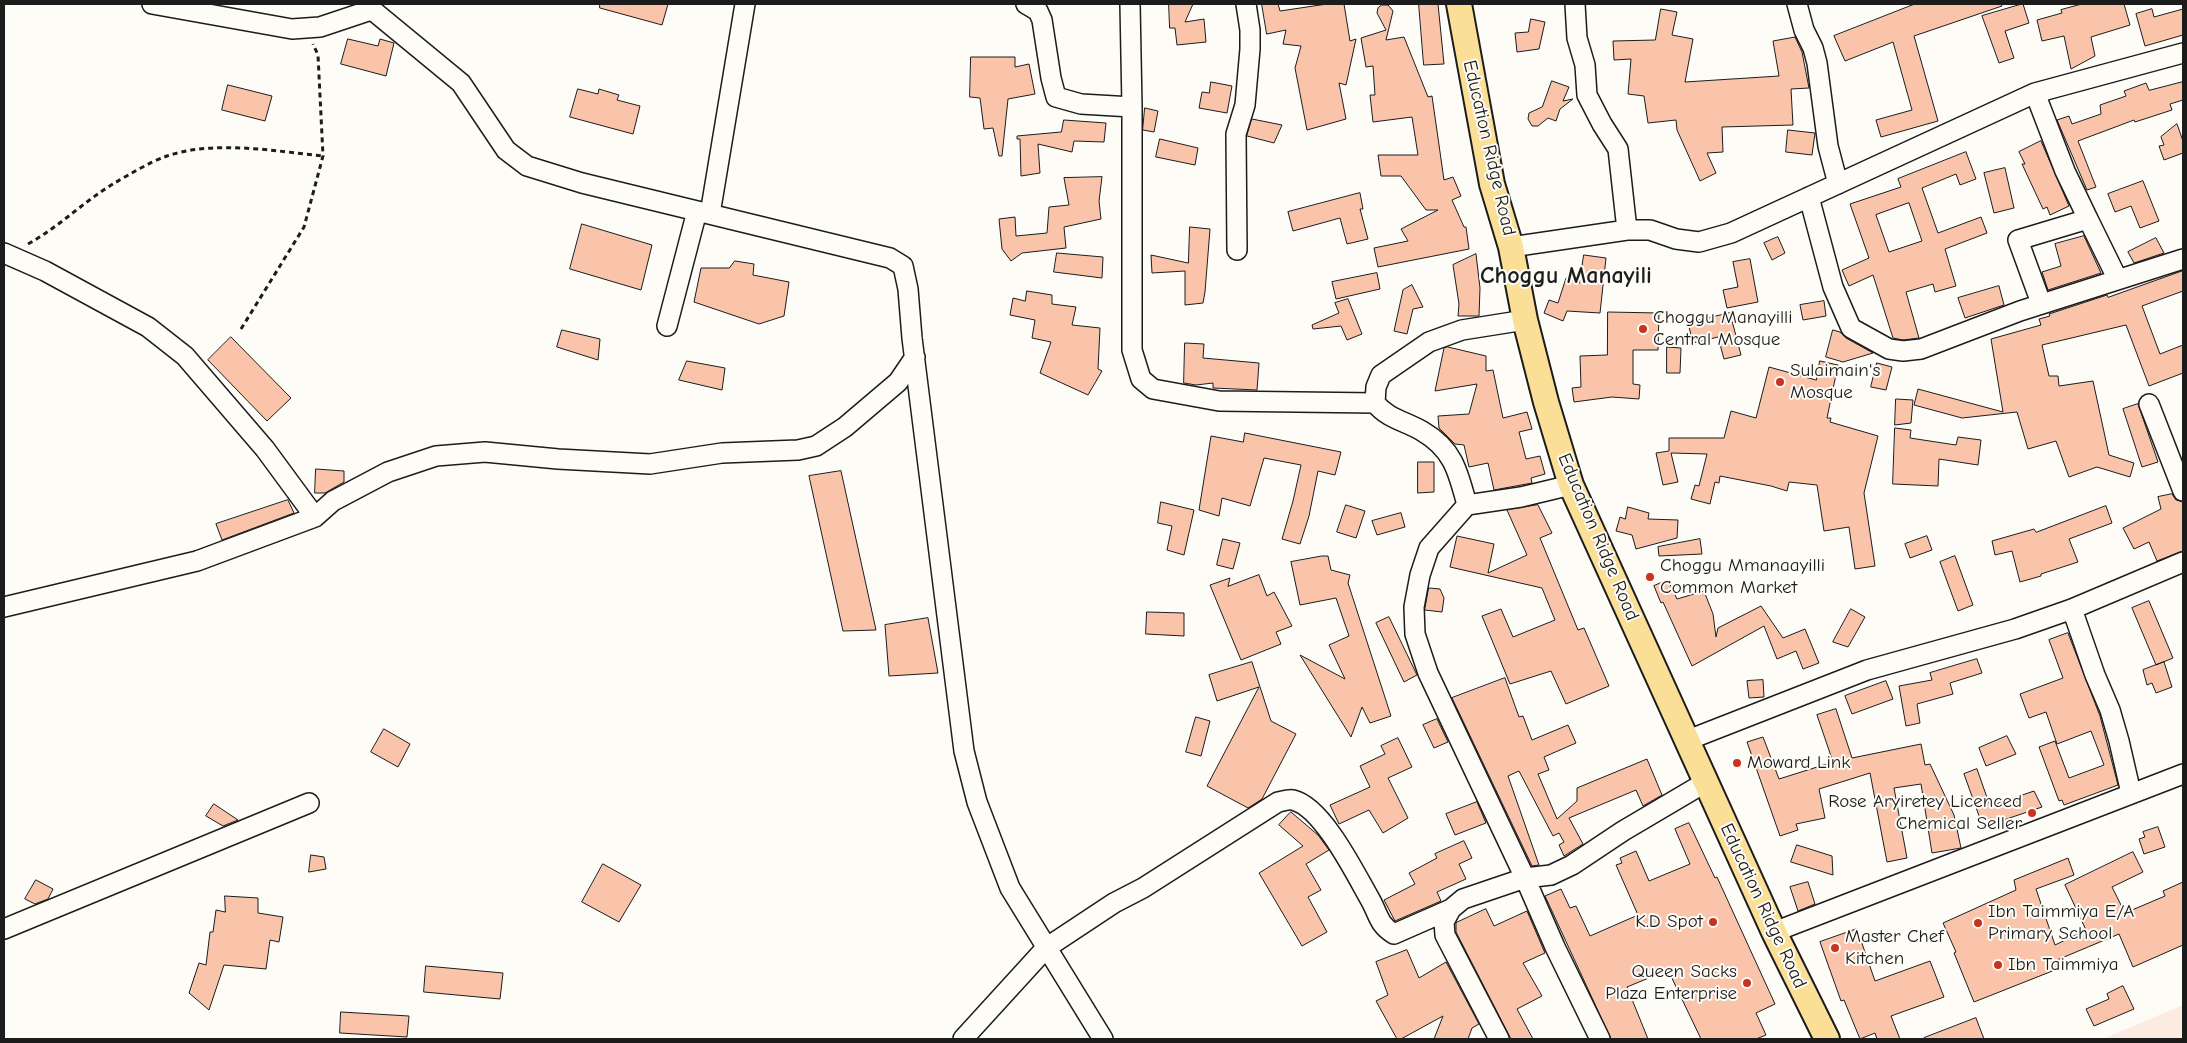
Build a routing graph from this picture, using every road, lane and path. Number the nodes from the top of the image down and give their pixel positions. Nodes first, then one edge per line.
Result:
1 (152, 4) edge
2 (745, 4) edge
3 (1026, 4) edge
4 (1130, 4) edge
5 (1246, 4) edge
6 (1459, 4) edge
7 (1575, 4) edge
8 (1797, 4) edge
9 (368, 7) edge
10 (306, 28) junction
11 (2183, 53) edge
12 (2035, 93) junction
13 (1132, 107) junction
14 (323, 156) junction
15 (1838, 184) junction
16 (1809, 197) junction
17 (703, 212) junction
18 (2088, 218) junction
19 (1627, 230) junction
20 (1511, 247) junction
21 (1237, 250) dead end
22 (6, 253) edge
23 (2183, 259) edge
24 (2117, 278) junction
25 (2041, 304) junction
26 (1525, 320) junction
27 (667, 326) dead end
28 (241, 329) dead end
29 (915, 357) junction
30 (1375, 403) junction
31 (2149, 404) dead end
32 (1571, 485) junction
33 (2183, 491) edge
34 (1467, 504) junction
35 (315, 517) junction
36 (2183, 562) edge
37 (4, 607) edge
38 (2072, 608) junction
39 (1688, 740) junction
40 (2183, 774) edge
41 (1706, 782) junction
42 (2131, 793) junction
43 (309, 803) dead end
44 (1525, 878) junction
45 (1451, 909) junction
46 (4, 929) edge
47 (1774, 932) junction
48 (1046, 948) junction
49 (963, 1039) edge
50 (1103, 1039) edge
51 (1499, 1039) edge
52 (1600, 1039) edge
53 (1827, 1039) edge

1 - 10 street
2 - 17 street
3 - 13 street
4 - 13 street
5 - 21 street
6 - 20 main road, Education Ridge Road
7 - 19 street
8 - 15 street
9 - 10 street
9 - 17 street
10 - 14 path
11 - 12 street
12 - 15 street
12 - 18 street
13 - 30 street
14 - 22 path
14 - 28 path
15 - 16 street
16 - 19 street
16 - 25 street
17 - 27 street
17 - 29 street
18 - 24 street
18 - 25 street
19 - 20 street
20 - 26 main road, Education Ridge Road
22 - 35 street
23 - 24 street
24 - 25 street
26 - 30 street
26 - 32 main road, Education Ridge Road
29 - 35 street
29 - 48 street
30 - 34 street
31 - 33 street
32 - 34 street
32 - 39 main road, Education Ridge Road
34 - 44 street
35 - 37 street
36 - 38 street
38 - 39 street
38 - 42 street
39 - 41 main road, Education Ridge Road
40 - 42 street
41 - 44 street
41 - 47 main road, Education Ridge Road
42 - 47 street
43 - 46 street
44 - 45 street
44 - 52 street
45 - 48 street
45 - 51 street
47 - 53 main road, Education Ridge Road
48 - 49 street
48 - 50 street

